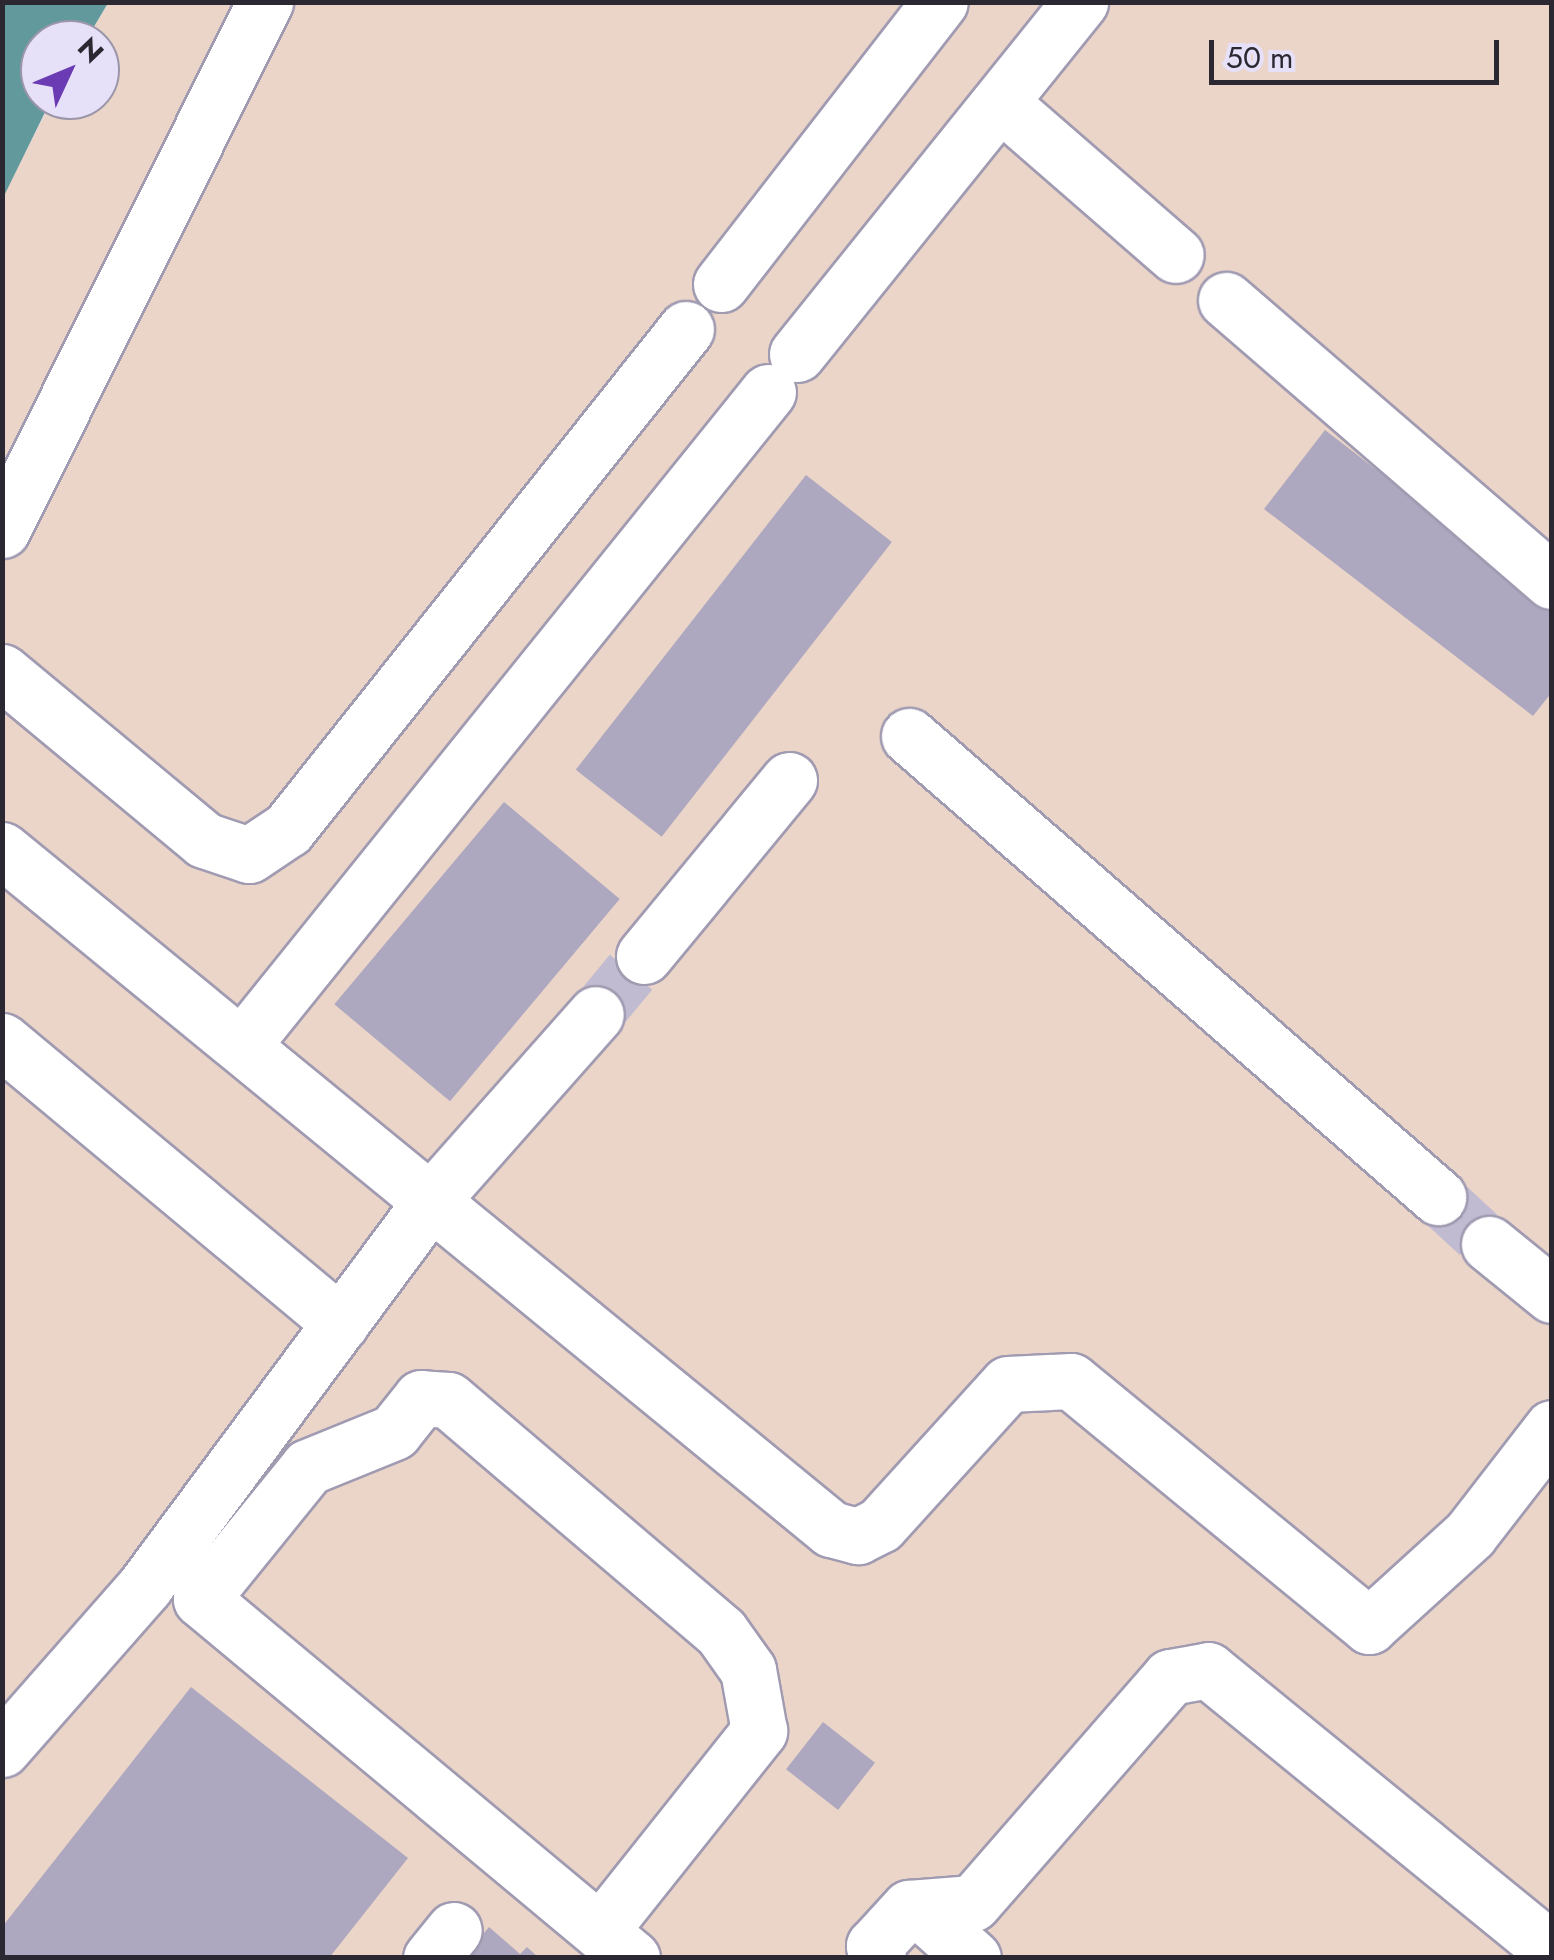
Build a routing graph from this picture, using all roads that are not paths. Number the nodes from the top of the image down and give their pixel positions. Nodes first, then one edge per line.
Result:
1 (265, 2) edge
2 (940, 2) edge
3 (1080, 2) edge
4 (1002, 104) junction
5 (1176, 255) dead end
6 (721, 284) dead end
7 (1226, 300) dead end
8 (686, 329) dead end
9 (2, 530) edge
10 (1552, 581) edge
11 (2, 672) edge
12 (908, 736) dead end
13 (789, 780) dead end
14 (7, 863) edge
15 (644, 956) tunnel mouth
16 (596, 1014) tunnel mouth
17 (2, 1041) edge
18 (242, 1044) junction
19 (434, 1197) junction
20 (1438, 1197) tunnel mouth
21 (1490, 1244) tunnel mouth
22 (1552, 1295) edge
23 (341, 1323) junction
24 (1552, 1428) edge
25 (2, 1749) edge
26 (917, 1908) junction
27 (616, 1944) edge
28 (1552, 1951) edge
29 (878, 1958) edge
30 (973, 1958) edge

1 - 9 lane
2 - 6 lane
3 - 4 lane
4 - 5 lane
4 - 18 lane
7 - 10 lane
8 - 11 lane
12 - 20 lane
13 - 15 lane
14 - 18 lane
16 - 19 lane
17 - 23 lane
18 - 19 lane
19 - 23 lane
19 - 24 lane
21 - 22 lane
23 - 25 lane
26 - 28 lane
26 - 29 lane
26 - 30 lane
27 - 27 lane

